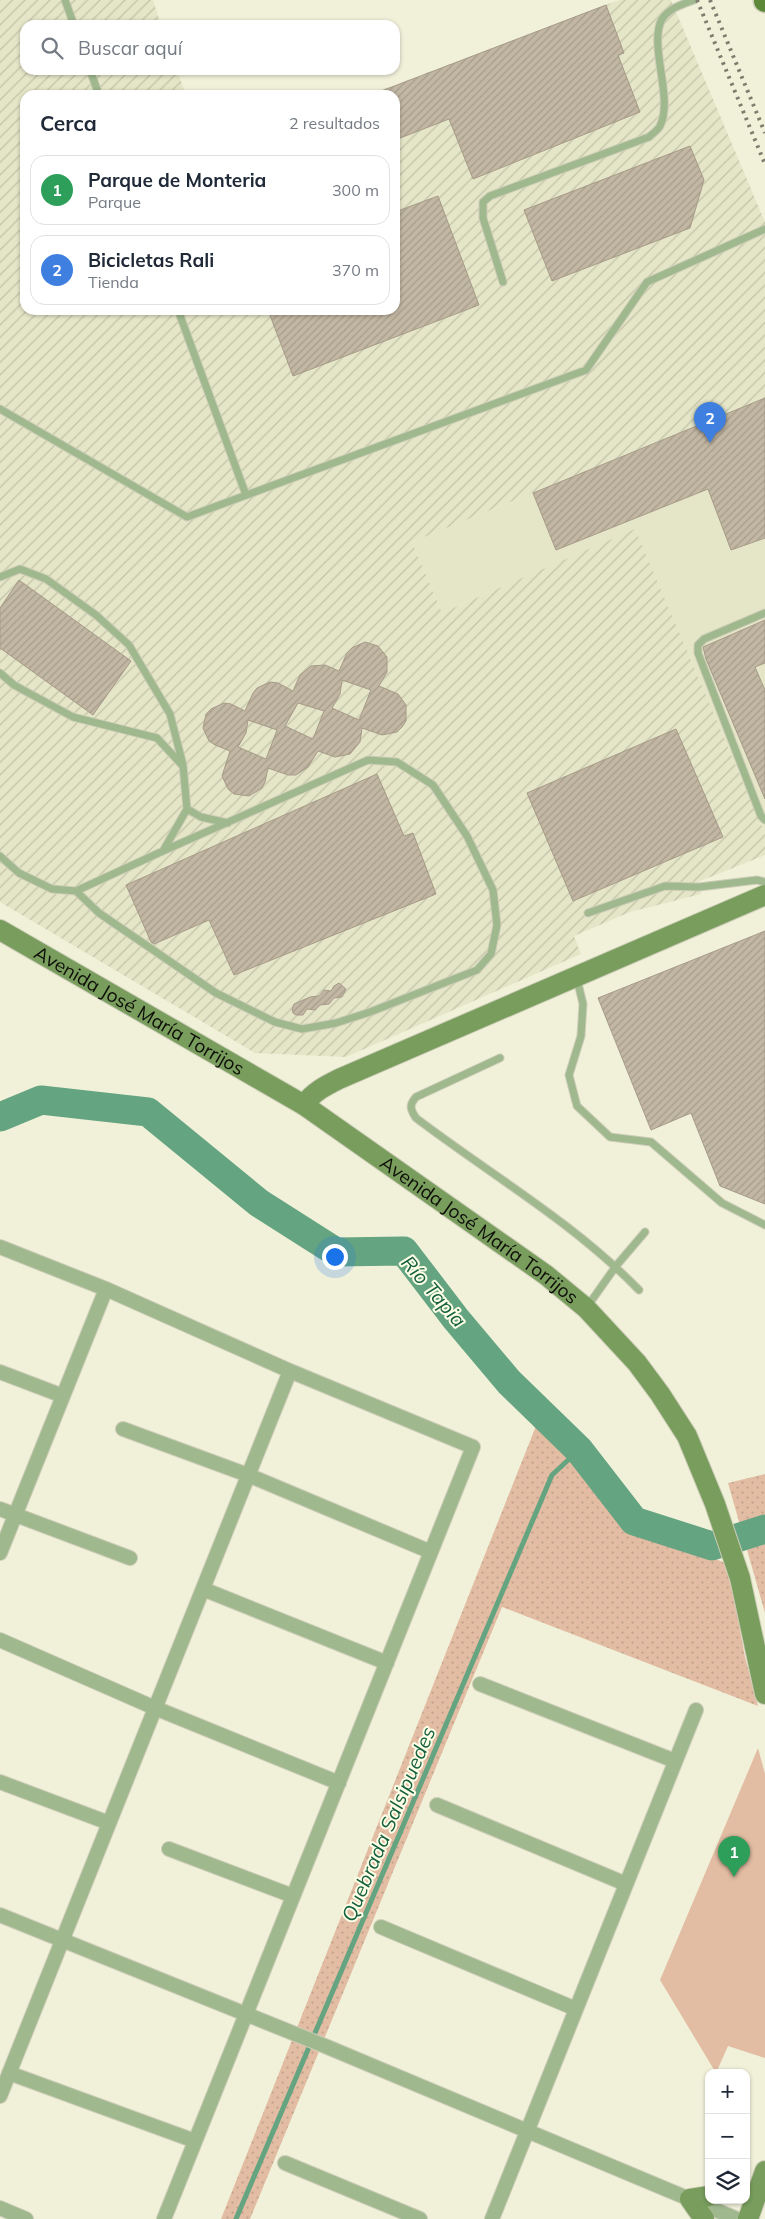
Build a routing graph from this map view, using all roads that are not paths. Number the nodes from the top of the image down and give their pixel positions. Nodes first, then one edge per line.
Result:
1 (65, 0) edge
2 (694, 0) edge
3 (72, 20) edge
4 (92, 75) edge
5 (98, 90) edge
6 (765, 229) edge
7 (503, 282) dead end
8 (180, 315) edge
9 (0, 409) edge
10 (246, 495) junction
11 (0, 577) edge
12 (765, 613) edge
13 (0, 673) edge
14 (183, 765) junction
15 (187, 809) junction
16 (765, 820) edge
17 (228, 823) junction
18 (164, 851) junction
19 (0, 856) edge
20 (765, 882) edge
21 (76, 891) junction
22 (765, 895) edge
23 (588, 913) dead end
24 (0, 930) edge
25 (576, 976) junction
26 (500, 1058) dead end
27 (304, 1105) junction
28 (765, 1225) edge
29 (645, 1232) dead end
30 (0, 1247) edge
31 (616, 1266) junction
32 (106, 1288) junction
33 (639, 1290) dead end
34 (586, 1308) junction
35 (290, 1371) junction
36 (0, 1372) edge
37 (63, 1396) junction
38 (124, 1428) dead end
39 (248, 1475) junction
40 (0, 1509) edge
41 (15, 1515) junction
42 (431, 1552) junction
43 (0, 1553) edge
44 (130, 1558) dead end
45 (203, 1589) junction
46 (0, 1640) edge
47 (387, 1663) junction
48 (480, 1684) dead end
49 (765, 1694) edge
50 (155, 1708) junction
51 (696, 1710) dead end
52 (675, 1761) junction
53 (0, 1782) edge
54 (339, 1783) junction
55 (437, 1805) dead end
56 (109, 1822) junction
57 (169, 1849) dead end
58 (626, 1884) junction
59 (293, 1896) junction
60 (0, 1915) edge
61 (381, 1927) dead end
62 (62, 1940) junction
63 (576, 2009) junction
64 (246, 2014) junction
65 (0, 2058) edge
66 (11, 2068) junction
67 (0, 2096) edge
68 (527, 2130) junction
69 (195, 2141) junction
70 (285, 2163) dead end
71 (765, 2164) edge
72 (765, 2171) edge
73 (750, 2176) edge
74 (699, 2198) edge
75 (0, 2208) edge
76 (26, 2219) edge
77 (164, 2219) edge
78 (420, 2219) edge
79 (492, 2219) edge
80 (704, 2219) edge
81 (737, 2219) edge
82 (748, 2219) edge

1 - 3 lane
2 - 7 lane
4 - 5 lane
6 - 10 lane
8 - 10 lane
9 - 10 lane
11 - 14 lane
12 - 16 lane
13 - 14 lane
14 - 15 lane
15 - 17 lane
15 - 18 lane
17 - 18 lane
17 - 21 lane
18 - 21 lane
19 - 21 lane
20 - 23 lane
22 - 25 main road
24 - 27 main road, Avenida José María Torrijos
25 - 27 main road
25 - 28 lane
26 - 31 lane
27 - 34 main road, Avenida José María Torrijos
29 - 31 lane
30 - 32 street
31 - 33 lane
31 - 34 lane
32 - 35 street
32 - 37 street
34 - 49 main road, Avenida José María Torrijos
35 - 39 street
35 - 42 street
36 - 37 street
37 - 41 street
38 - 39 street
39 - 42 street
39 - 45 street
40 - 41 street
41 - 43 street
41 - 44 street
42 - 47 street
45 - 47 street
45 - 50 street
46 - 50 street
47 - 54 street
48 - 52 street
50 - 54 street
50 - 56 street
51 - 52 street
52 - 58 street
53 - 56 street
54 - 59 street
55 - 58 street
56 - 62 street
57 - 59 street
58 - 63 street
59 - 64 street
60 - 62 street
61 - 63 street
62 - 64 street
62 - 66 street
63 - 68 street
64 - 68 street
64 - 69 street
65 - 66 street
66 - 67 street
66 - 69 street
68 - 74 street
68 - 79 street
69 - 77 street
70 - 78 street
71 - 73 main road
72 - 82 main road
74 - 80 main road
74 - 81 street
75 - 76 street

